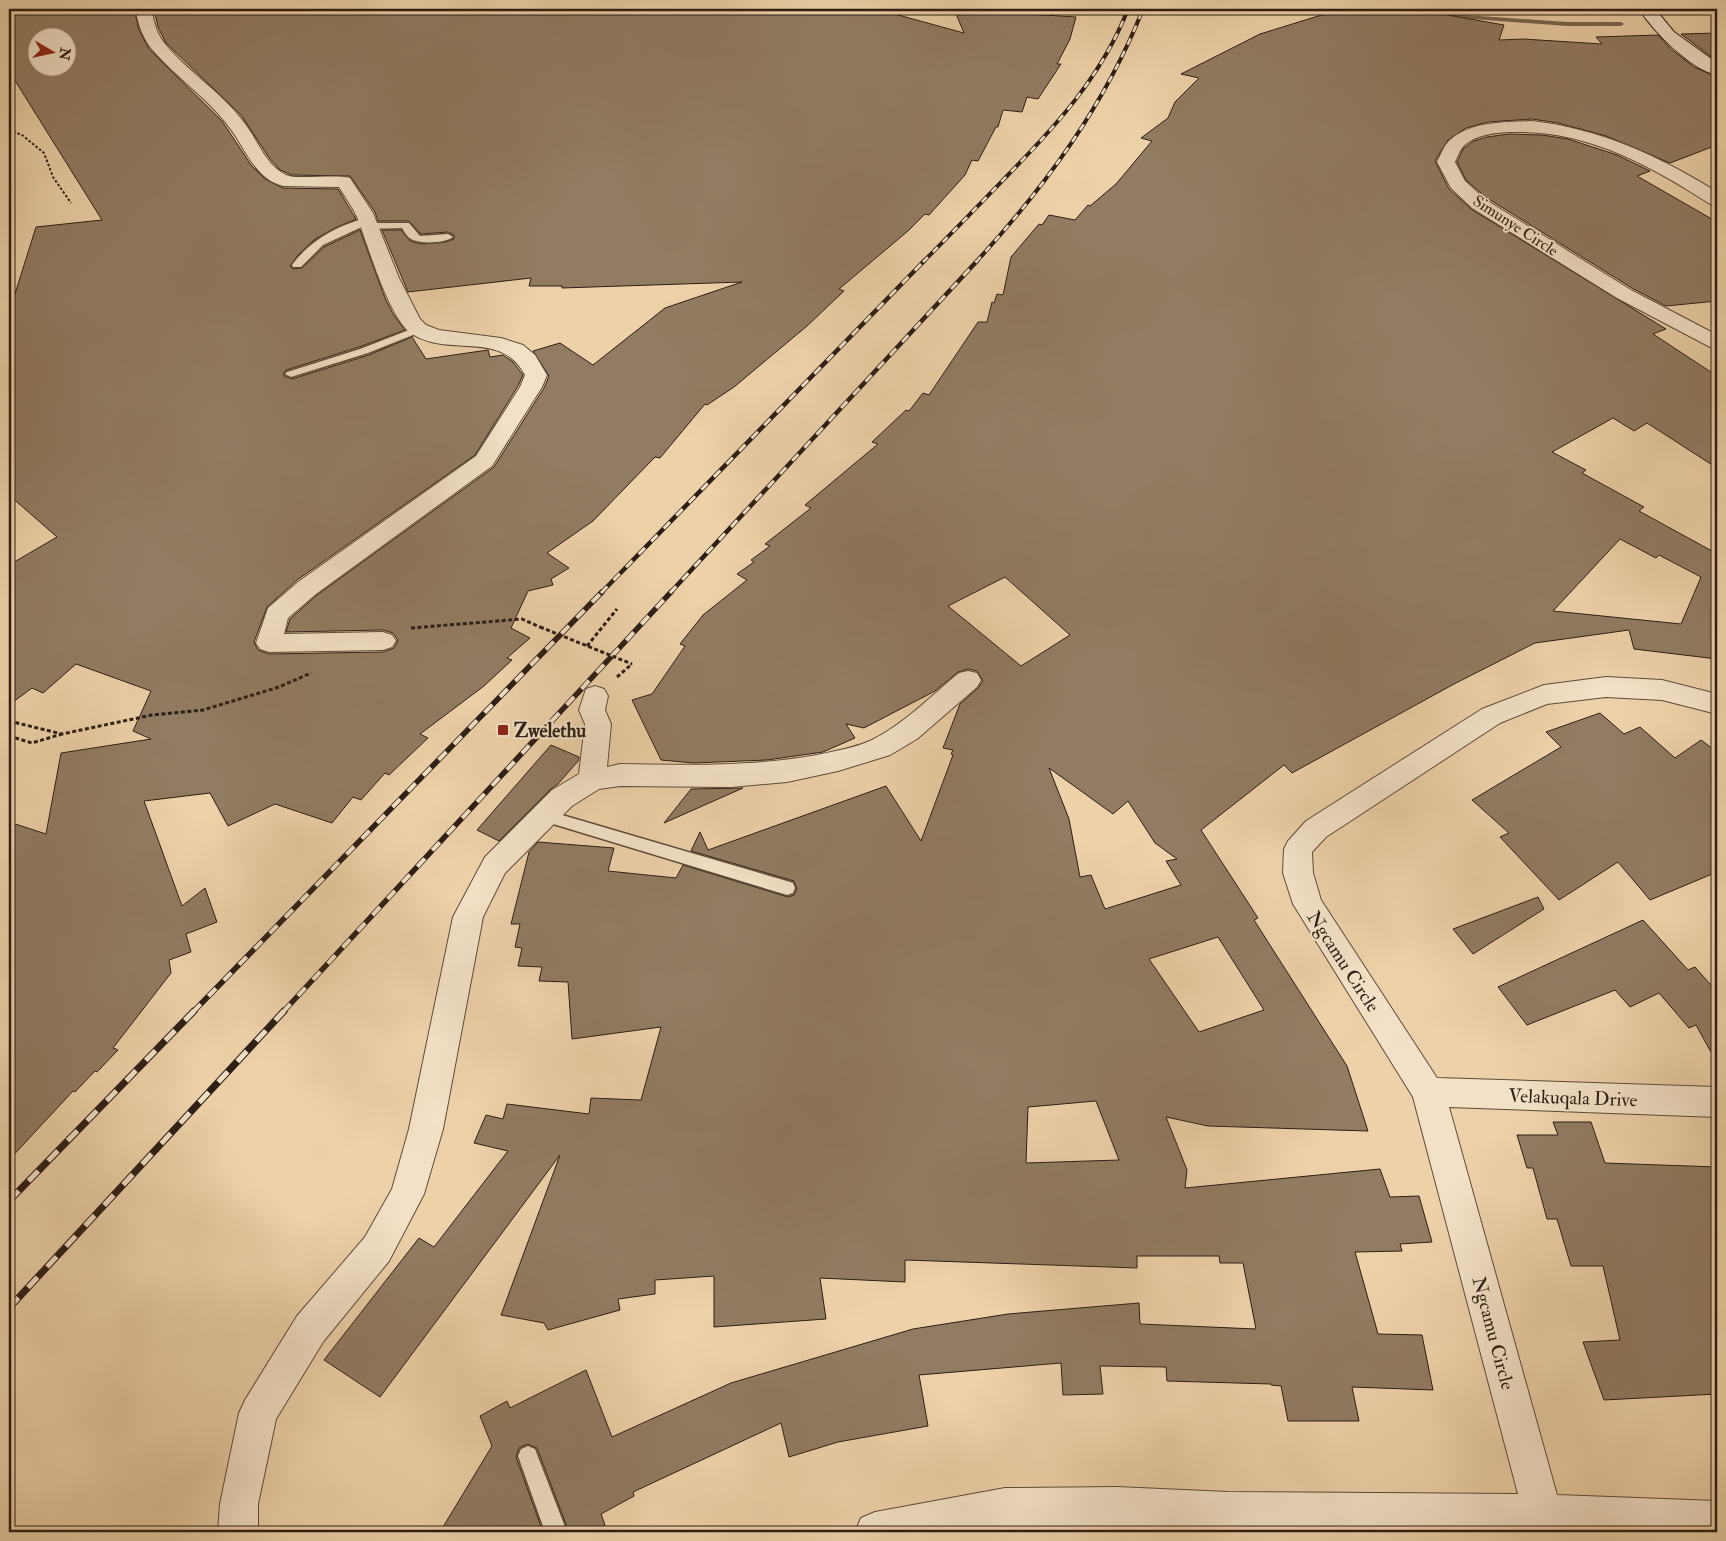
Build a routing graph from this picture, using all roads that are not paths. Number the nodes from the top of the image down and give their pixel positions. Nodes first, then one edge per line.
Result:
1 (144, 9) edge
2 (1647, 9) edge
3 (1717, 70) edge
4 (1713, 193) edge
5 (368, 224) junction
6 (448, 237) dead end
7 (296, 265) dead end
8 (419, 329) junction
9 (1717, 343) edge
10 (291, 374) dead end
11 (383, 641) road end
12 (968, 680) dead end
13 (595, 696) dead end
14 (1717, 704) edge
15 (592, 780) junction
16 (545, 816) junction
17 (787, 888) dead end
18 (1428, 1092) junction
19 (1717, 1102) edge
20 (528, 1456) dead end
21 (1543, 1514) junction
22 (1717, 1521) edge
23 (1230, 1522) edge
24 (238, 1532) edge
25 (556, 1532) edge
26 (875, 1532) edge

1 - 5 street
2 - 3 street
4 - 9 street, Simunye Circle
5 - 6 lane
5 - 7 lane
5 - 8 street
8 - 10 lane
8 - 11 street
12 - 15 street
13 - 15 street
14 - 18 street, Ngcamu Circle
15 - 16 street
16 - 17 lane
16 - 24 street
18 - 19 street, Velakuqala Drive
18 - 21 street, Ngcamu Circle
20 - 25 lane
21 - 22 street
21 - 23 street
23 - 26 street

